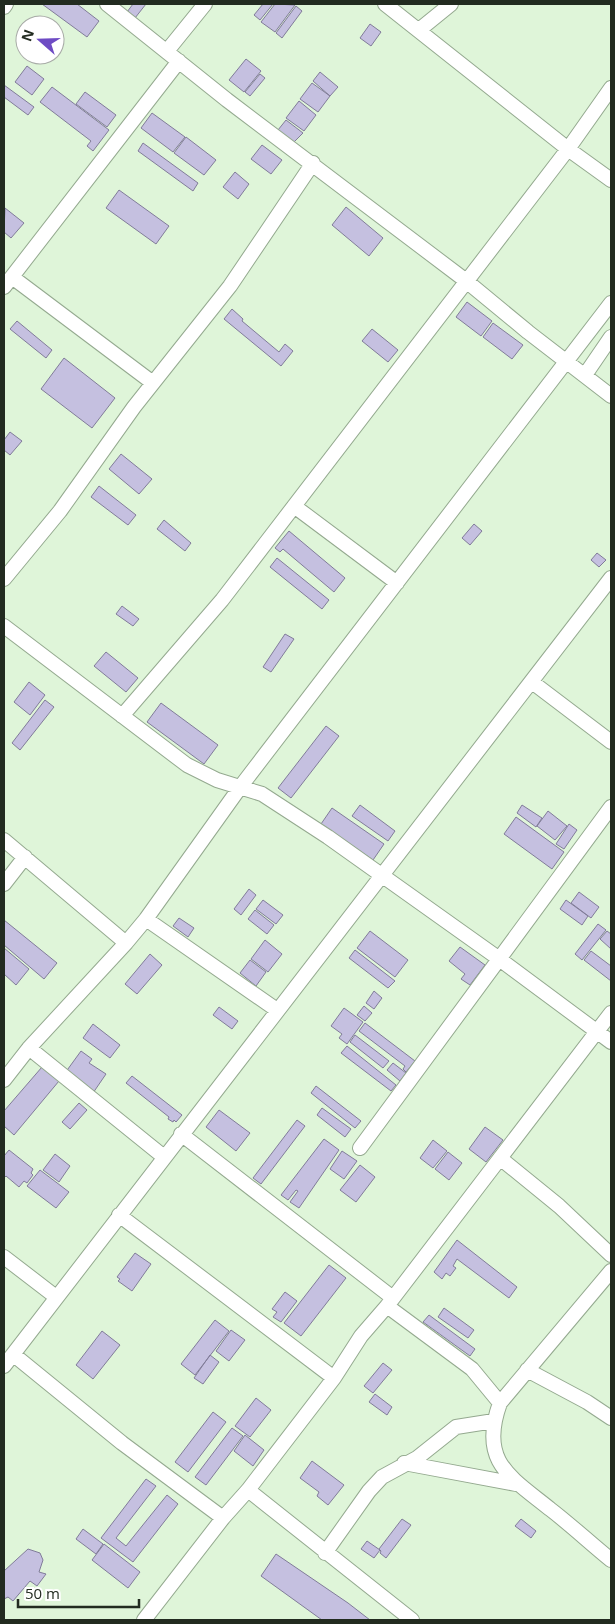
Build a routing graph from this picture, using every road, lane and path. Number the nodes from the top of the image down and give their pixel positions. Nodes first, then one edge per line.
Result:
1 (107, 4) edge
2 (205, 4) edge
3 (385, 4) edge
4 (451, 4) edge
5 (419, 30) junction
6 (167, 51) junction
7 (179, 61) junction
8 (611, 88) edge
9 (568, 149) junction
10 (313, 163) junction
11 (611, 180) edge
12 (465, 280) junction
13 (8, 282) edge
14 (611, 303) edge
15 (611, 337) edge
16 (565, 361) junction
17 (585, 375) junction
18 (153, 383) junction
19 (611, 396) edge
20 (294, 506) junction
21 (611, 578) edge
22 (4, 579) edge
23 (397, 583) junction
24 (4, 626) edge
25 (532, 682) junction
26 (122, 716) junction
27 (611, 742) edge
28 (241, 786) junction
29 (611, 807) edge
30 (4, 840) edge
31 (25, 857) junction
32 (380, 876) junction
33 (4, 884) edge
34 (146, 919) junction
35 (126, 943) junction
36 (498, 958) junction
37 (277, 1010) junction
38 (611, 1013) edge
39 (597, 1031) junction
40 (611, 1042) edge
41 (29, 1048) junction
42 (4, 1080) edge
43 (181, 1134) junction
44 (360, 1148) dead end
45 (164, 1156) junction
46 (500, 1158) junction
47 (119, 1215) junction
48 (611, 1255) edge
49 (4, 1257) edge
50 (611, 1271) edge
51 (56, 1297) junction
52 (390, 1302) junction
53 (14, 1355) junction
54 (4, 1366) edge
55 (527, 1370) junction
56 (334, 1378) junction
57 (500, 1403) junction
58 (611, 1418) edge
59 (494, 1421) junction
60 (404, 1463) junction
61 (516, 1484) junction
62 (248, 1490) junction
63 (223, 1518) junction
64 (325, 1553) junction
65 (611, 1560) edge
66 (144, 1620) edge
67 (412, 1620) edge

1 - 6 street
2 - 6 street
3 - 5 street
4 - 5 street
5 - 9 street
6 - 7 street
7 - 10 street
7 - 13 street
8 - 9 street
9 - 11 street
9 - 12 street
10 - 12 street
10 - 18 street
12 - 16 street
12 - 20 street
13 - 18 street
14 - 16 street
15 - 17 street
16 - 17 street
16 - 23 street
17 - 19 street
18 - 22 street
20 - 23 street
20 - 26 street
21 - 25 street
23 - 28 street
24 - 26 street
25 - 27 street
25 - 32 street
26 - 28 street
28 - 32 street
28 - 34 street
29 - 36 street
30 - 31 street
31 - 33 street
31 - 35 street
32 - 36 street
32 - 37 street
34 - 35 street
34 - 37 street
35 - 41 street
36 - 39 street
36 - 44 street
37 - 43 street
38 - 39 street
39 - 40 street
39 - 46 street
41 - 42 street
41 - 45 street
43 - 45 street
43 - 52 street
45 - 47 street
46 - 48 street
46 - 52 street
47 - 51 street
47 - 56 street
49 - 51 street
50 - 55 street
51 - 53 street
52 - 56 street
52 - 57 street
53 - 54 street
53 - 63 street
55 - 57 street
55 - 58 street
56 - 62 street
57 - 59 street
59 - 60 street
59 - 61 street
60 - 61 street
60 - 64 street
61 - 65 street
62 - 63 street
62 - 64 street
63 - 66 street
64 - 67 street

